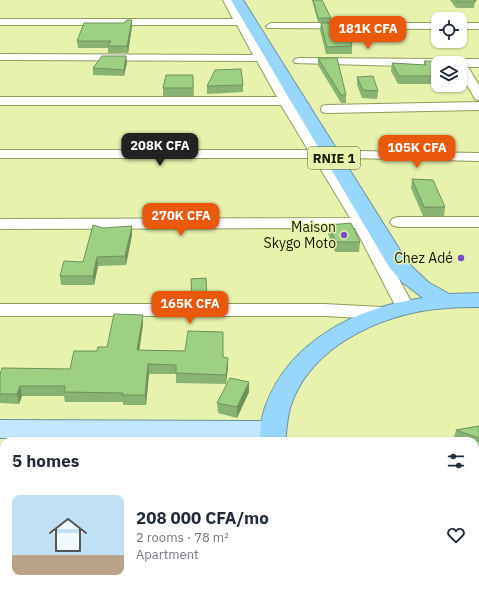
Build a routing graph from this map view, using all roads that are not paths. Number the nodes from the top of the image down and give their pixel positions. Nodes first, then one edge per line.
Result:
1 (228, 0) edge
2 (237, 0) edge
3 (0, 22) edge
4 (240, 22) junction
5 (271, 26) dead end
6 (431, 26) edge
7 (467, 26) edge
8 (479, 26) edge
9 (0, 58) edge
10 (262, 58) junction
11 (299, 61) dead end
12 (431, 63) edge
13 (467, 63) edge
14 (479, 63) edge
15 (467, 75) edge
16 (479, 96) edge
17 (0, 101) edge
18 (285, 101) junction
19 (479, 106) edge
20 (327, 110) dead end
21 (0, 154) edge
22 (320, 154) junction
23 (354, 155) dead end
24 (479, 157) edge
25 (361, 222) junction
26 (398, 222) dead end
27 (479, 222) edge
28 (0, 224) edge
29 (479, 300) edge
30 (446, 301) junction
31 (405, 307) junction
32 (0, 310) edge
33 (382, 313) junction
34 (0, 429) edge
35 (272, 435) edge

1 - 4 street
2 - 30 highway, RNIE 1
3 - 4 street
4 - 10 street
5 - 6 street
7 - 8 street
9 - 10 street
10 - 18 street
11 - 12 street
13 - 14 street
15 - 16 street
17 - 18 street
18 - 22 street
19 - 20 street
21 - 22 street
22 - 25 street
23 - 24 street
25 - 28 street
25 - 31 street
26 - 27 street
29 - 30 highway, RNIE 1
30 - 31 highway, RNIE 1
31 - 33 highway, RNIE 1
32 - 33 street
33 - 35 highway, RNIE 1
34 - 35 main road

